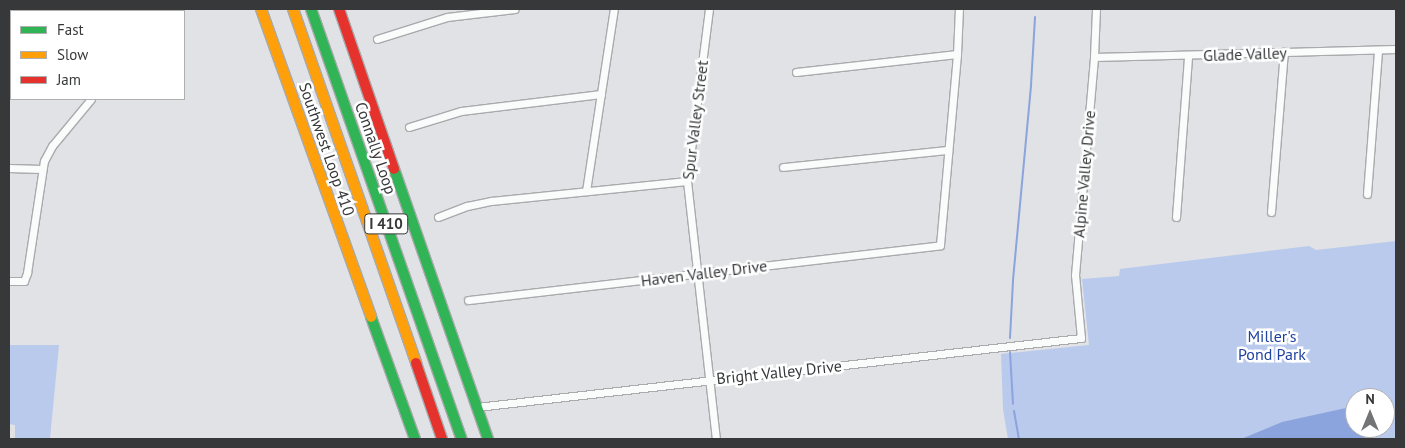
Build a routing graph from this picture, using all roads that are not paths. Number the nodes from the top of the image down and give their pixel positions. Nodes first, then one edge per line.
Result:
1 (262, 9) edge
2 (292, 9) edge
3 (311, 9) edge
4 (338, 9) edge
5 (514, 9) edge
6 (614, 9) edge
7 (709, 9) edge
8 (958, 9) edge
9 (1096, 9) edge
10 (377, 39) dead end
11 (1396, 49) edge
12 (1378, 50) junction
13 (1284, 52) junction
14 (957, 54) junction
15 (1188, 56) junction
16 (1094, 57) junction
17 (796, 72) dead end
18 (601, 94) junction
19 (90, 100) edge
20 (409, 127) dead end
21 (948, 150) junction
22 (783, 167) dead end
23 (9, 168) edge
24 (41, 169) junction
25 (687, 180) junction
26 (586, 191) junction
27 (1367, 194) dead end
28 (1271, 212) dead end
29 (438, 217) dead end
30 (1176, 217) dead end
31 (696, 274) junction
32 (9, 281) edge
33 (468, 300) dead end
34 (1081, 338) joint
35 (708, 380) junction
36 (477, 407) junction
37 (414, 439) edge
38 (442, 439) edge
39 (462, 439) edge
40 (488, 439) edge
41 (716, 439) edge

1 - 37 main road, Southwest Loop 410
2 - 38 main road, Connally Loop / I 410
3 - 39 main road, Connally Loop / I 410
4 - 36 main road
5 - 10 street
6 - 18 street
7 - 25 street, Spur Valley Street
8 - 14 street
9 - 16 street, Alpine Valley Drive
11 - 12 street, Glade Valley
12 - 13 street, Glade Valley
12 - 27 street
13 - 15 street, Glade Valley
13 - 28 street
14 - 17 street
14 - 21 street
15 - 16 street, Glade Valley
15 - 30 street
16 - 34 street, Alpine Valley Drive
18 - 20 street
18 - 26 street
19 - 24 street
21 - 22 street
21 - 31 street, Haven Valley Drive
23 - 24 street
24 - 32 street
25 - 26 street
25 - 31 street, Spur Valley Street
26 - 29 street
31 - 33 street, Haven Valley Drive
31 - 35 street, Spur Valley Street
34 - 35 street, Bright Valley Drive
35 - 36 street, Bright Valley Drive
35 - 41 street, Spur Valley Street
36 - 40 main road

